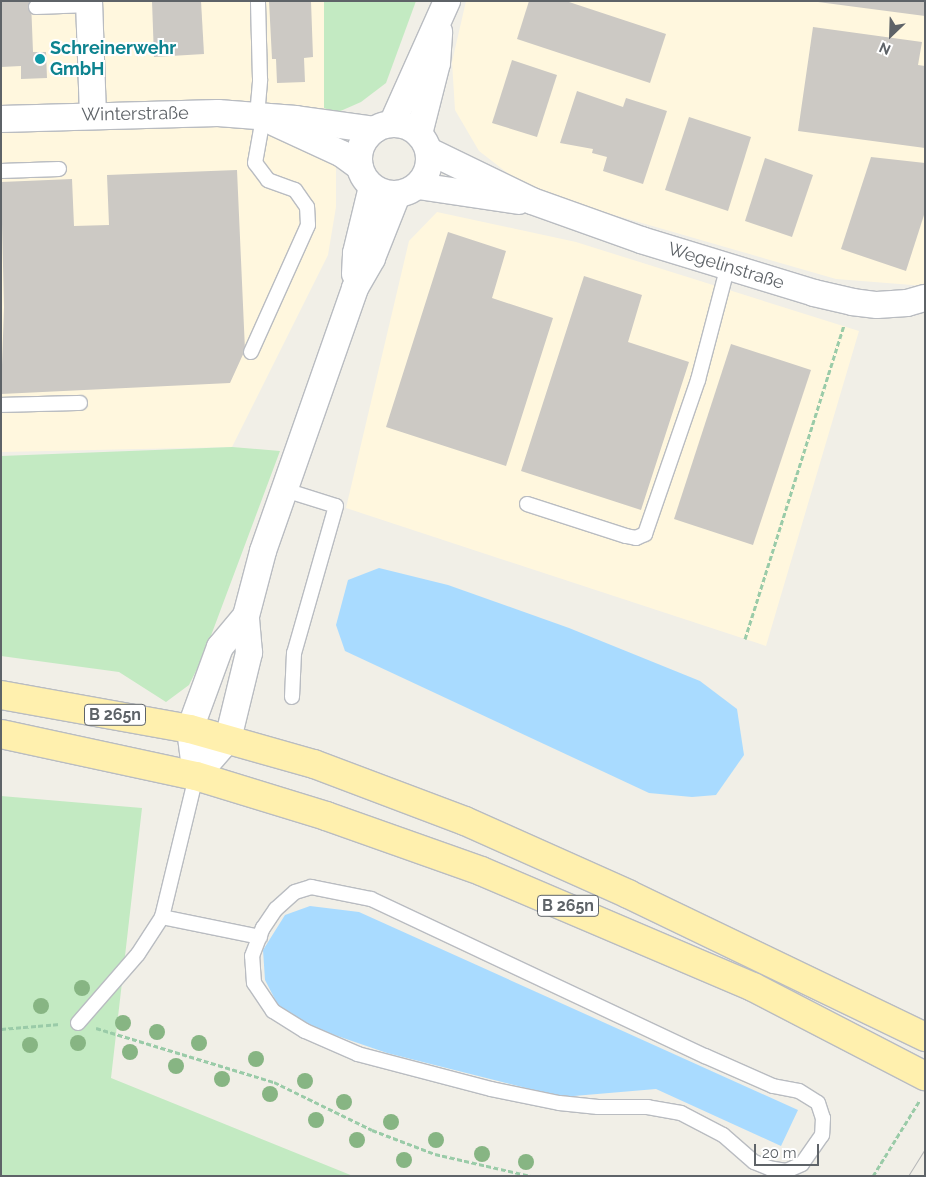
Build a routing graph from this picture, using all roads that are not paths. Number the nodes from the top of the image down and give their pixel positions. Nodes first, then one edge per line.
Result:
1 (258, 1) edge
2 (90, 3) edge
3 (36, 7) dead end
4 (444, 11) edge
5 (93, 114) junction
6 (263, 117) junction
7 (1, 119) edge
8 (383, 127) junction
9 (424, 142) junction
10 (59, 170) dead end
11 (1, 171) edge
12 (387, 184) junction
13 (532, 201) junction
14 (728, 266) junction
15 (925, 298) edge
16 (251, 352) dead end
17 (80, 403) dead end
18 (1, 404) edge
19 (285, 490) junction
20 (527, 504) dead end
21 (246, 616) junction
22 (1, 695) edge
23 (292, 697) dead end
24 (190, 729) junction
25 (1, 734) edge
26 (228, 739) junction
27 (196, 776) junction
28 (162, 917) junction
29 (260, 937) junction
30 (78, 1023) road end
31 (925, 1037) edge
32 (925, 1076) edge

1 - 6 lane
2 - 3 lane
2 - 5 street
4 - 8 street
4 - 9 street
5 - 6 street, Winterstraße
5 - 7 street, Winterstraße
6 - 8 street, Winterstraße
6 - 12 street, Winterstraße
6 - 16 lane
8 - 9 street
8 - 12 street
9 - 12 street
9 - 13 street, Wegelinstraße
10 - 11 lane
12 - 13 street, Wegelinstraße
12 - 19 street
13 - 14 street, Wegelinstraße
14 - 15 street, Wegelinstraße
14 - 20 lane
17 - 18 lane
19 - 21 street
19 - 23 lane
21 - 24 street
21 - 26 street
22 - 24 main road, B 265n
24 - 26 main road, B 265n
24 - 27 street
25 - 27 main road, B 265n
26 - 27 street
26 - 31 main road, B 265n
27 - 28 lane
27 - 32 main road, B 265n
28 - 29 lane
28 - 30 lane
29 - 29 lane

